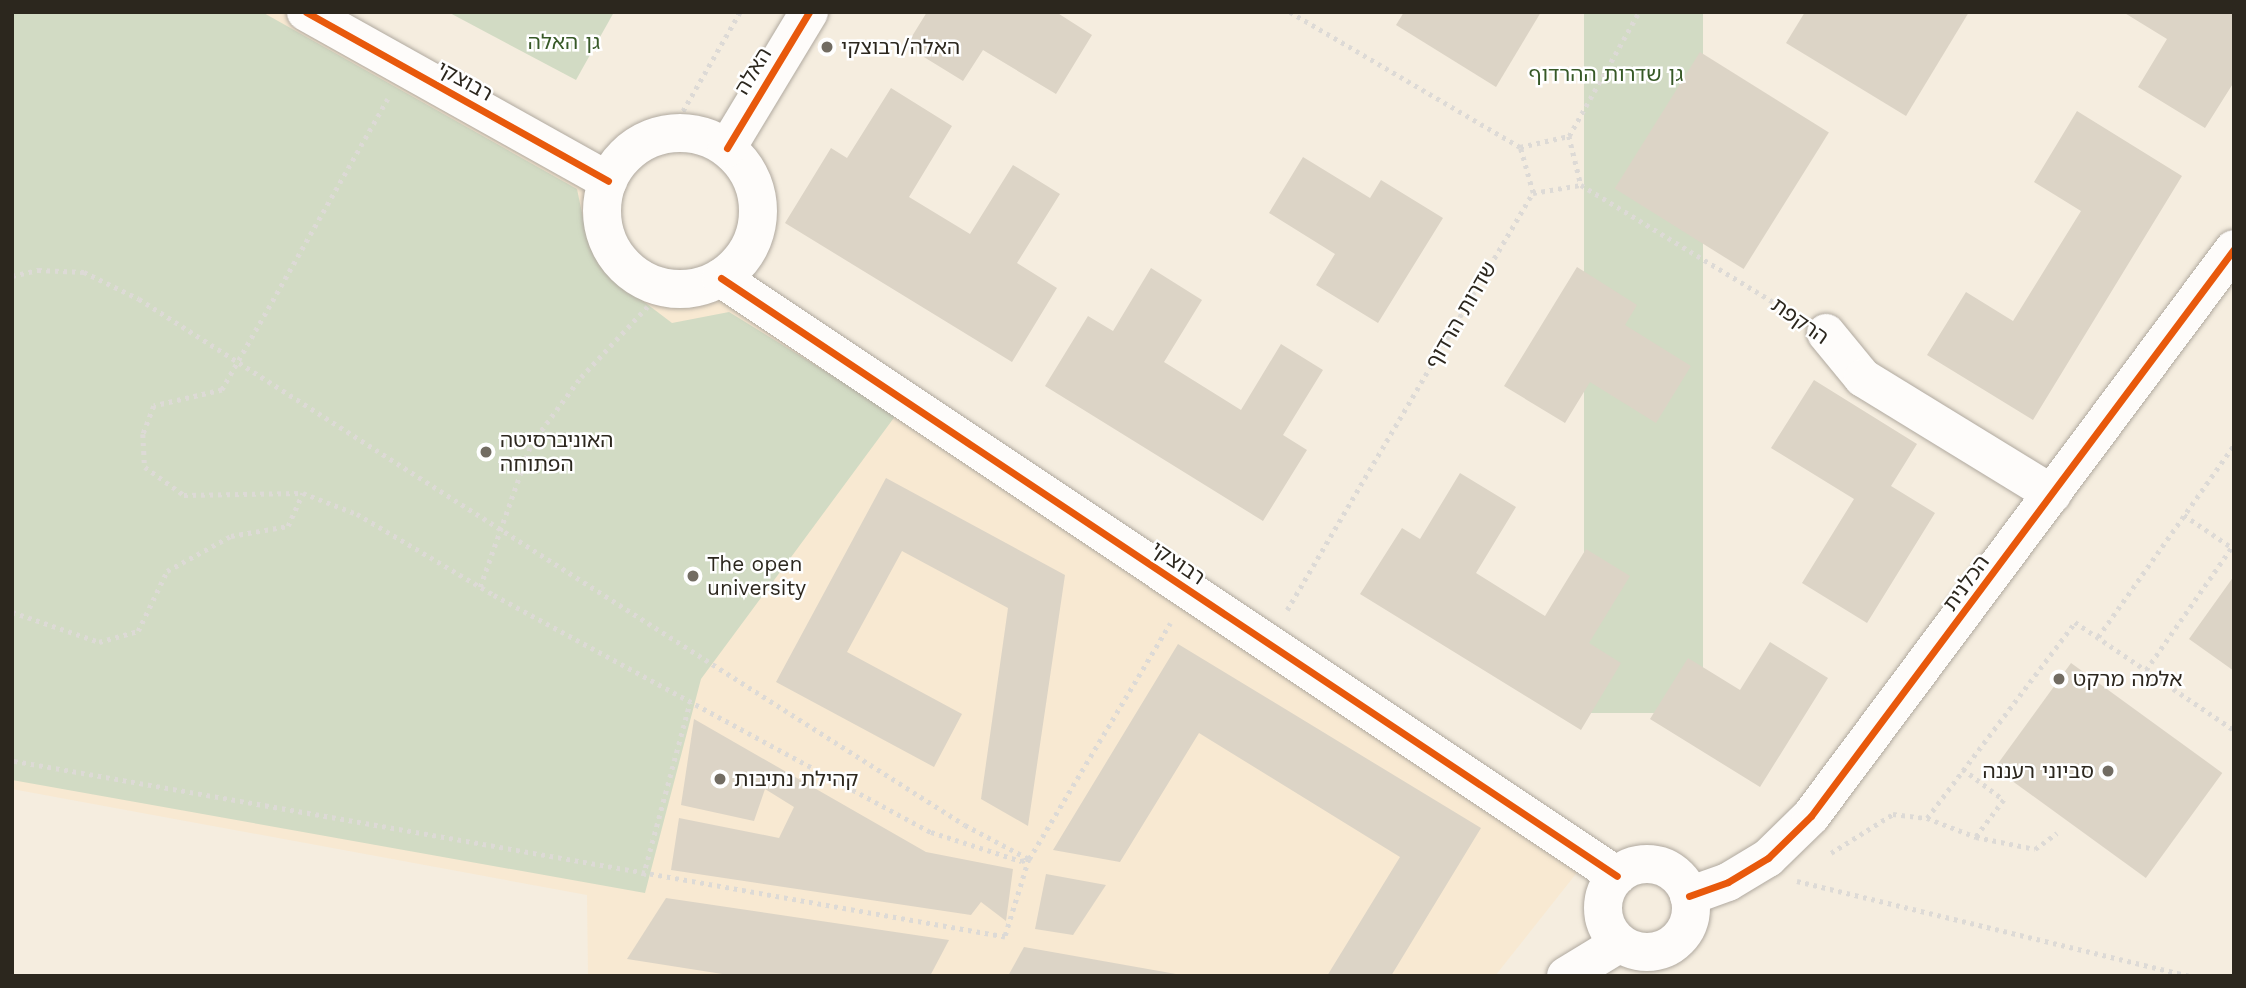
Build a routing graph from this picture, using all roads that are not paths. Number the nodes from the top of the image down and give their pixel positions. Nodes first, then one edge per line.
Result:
1 (306, 12) edge
2 (809, 12) edge
3 (727, 148) junction
4 (608, 181) junction
5 (2234, 248) edge
6 (721, 278) junction
7 (1826, 334) road end
8 (2052, 494) junction
9 (1617, 876) junction
10 (1689, 896) junction
11 (1619, 943) junction
12 (1566, 976) edge

1 - 4 street, רבוצקי
2 - 3 street, האלה
3 - 4 street
3 - 6 street
4 - 6 street
5 - 8 street, הכלנית
6 - 9 street, רבוצקי
7 - 8 street, הרקפת
8 - 10 street, הכלנית
9 - 10 street
9 - 11 street
10 - 11 street
11 - 12 street

